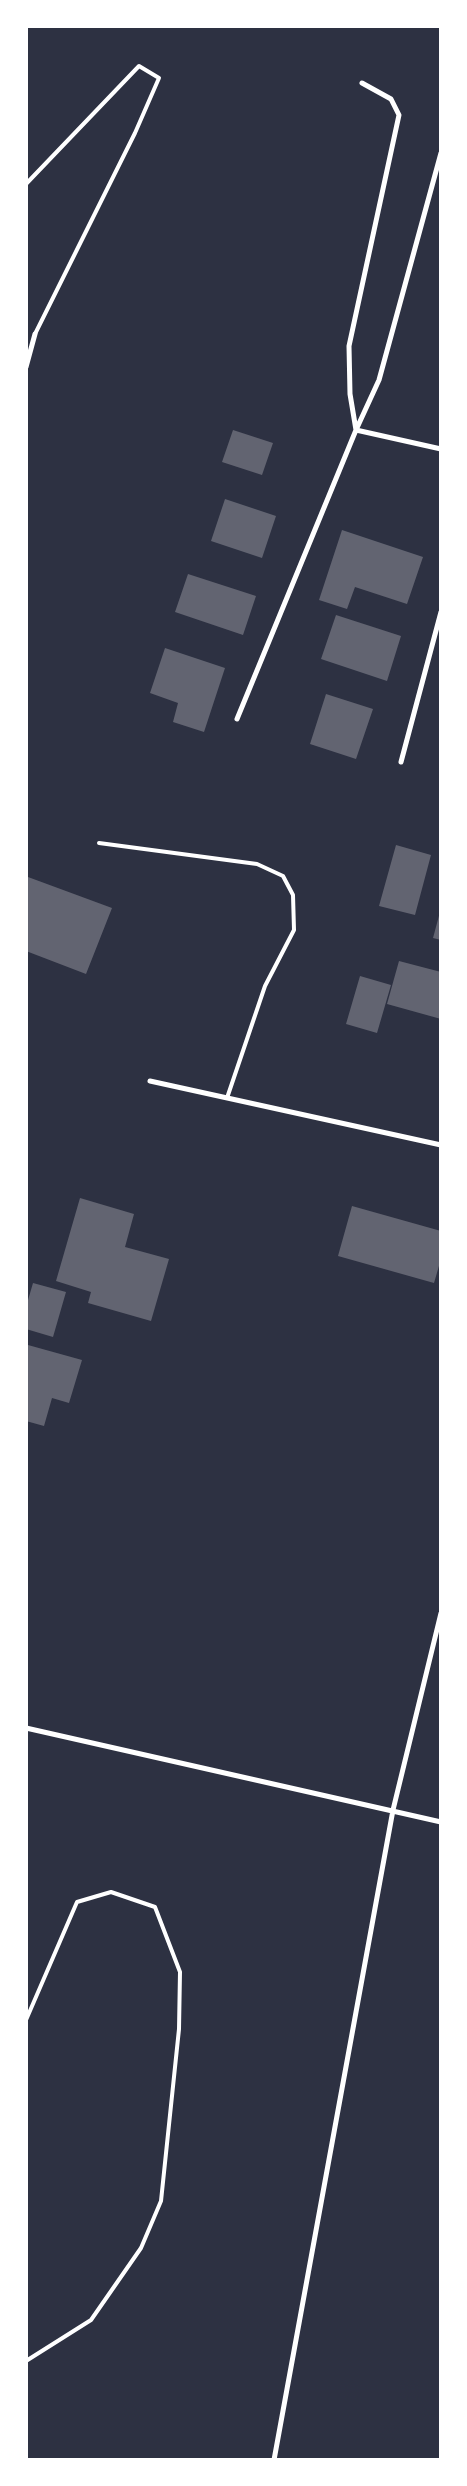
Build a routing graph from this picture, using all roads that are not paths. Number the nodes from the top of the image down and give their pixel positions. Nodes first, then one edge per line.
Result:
1 (362, 83) dead end
2 (441, 153) edge
3 (26, 184) edge
4 (35, 334) joint
5 (26, 367) edge
6 (356, 430) junction
7 (441, 449) edge
8 (441, 612) edge
9 (237, 719) dead end
10 (401, 762) dead end
11 (99, 843) dead end
12 (150, 1082) dead end
13 (227, 1098) junction
14 (441, 1145) edge
15 (441, 1613) edge
16 (26, 1728) edge
17 (393, 1810) junction
18 (441, 1822) edge
19 (26, 2020) edge
20 (26, 2361) edge
21 (274, 2460) edge

1 - 6 street
2 - 6 street
3 - 4 lane
4 - 5 street
6 - 7 street
6 - 9 street
8 - 10 street
11 - 13 lane
12 - 13 street
13 - 14 street
15 - 17 street
16 - 17 street
17 - 18 street
17 - 21 street
19 - 20 lane

